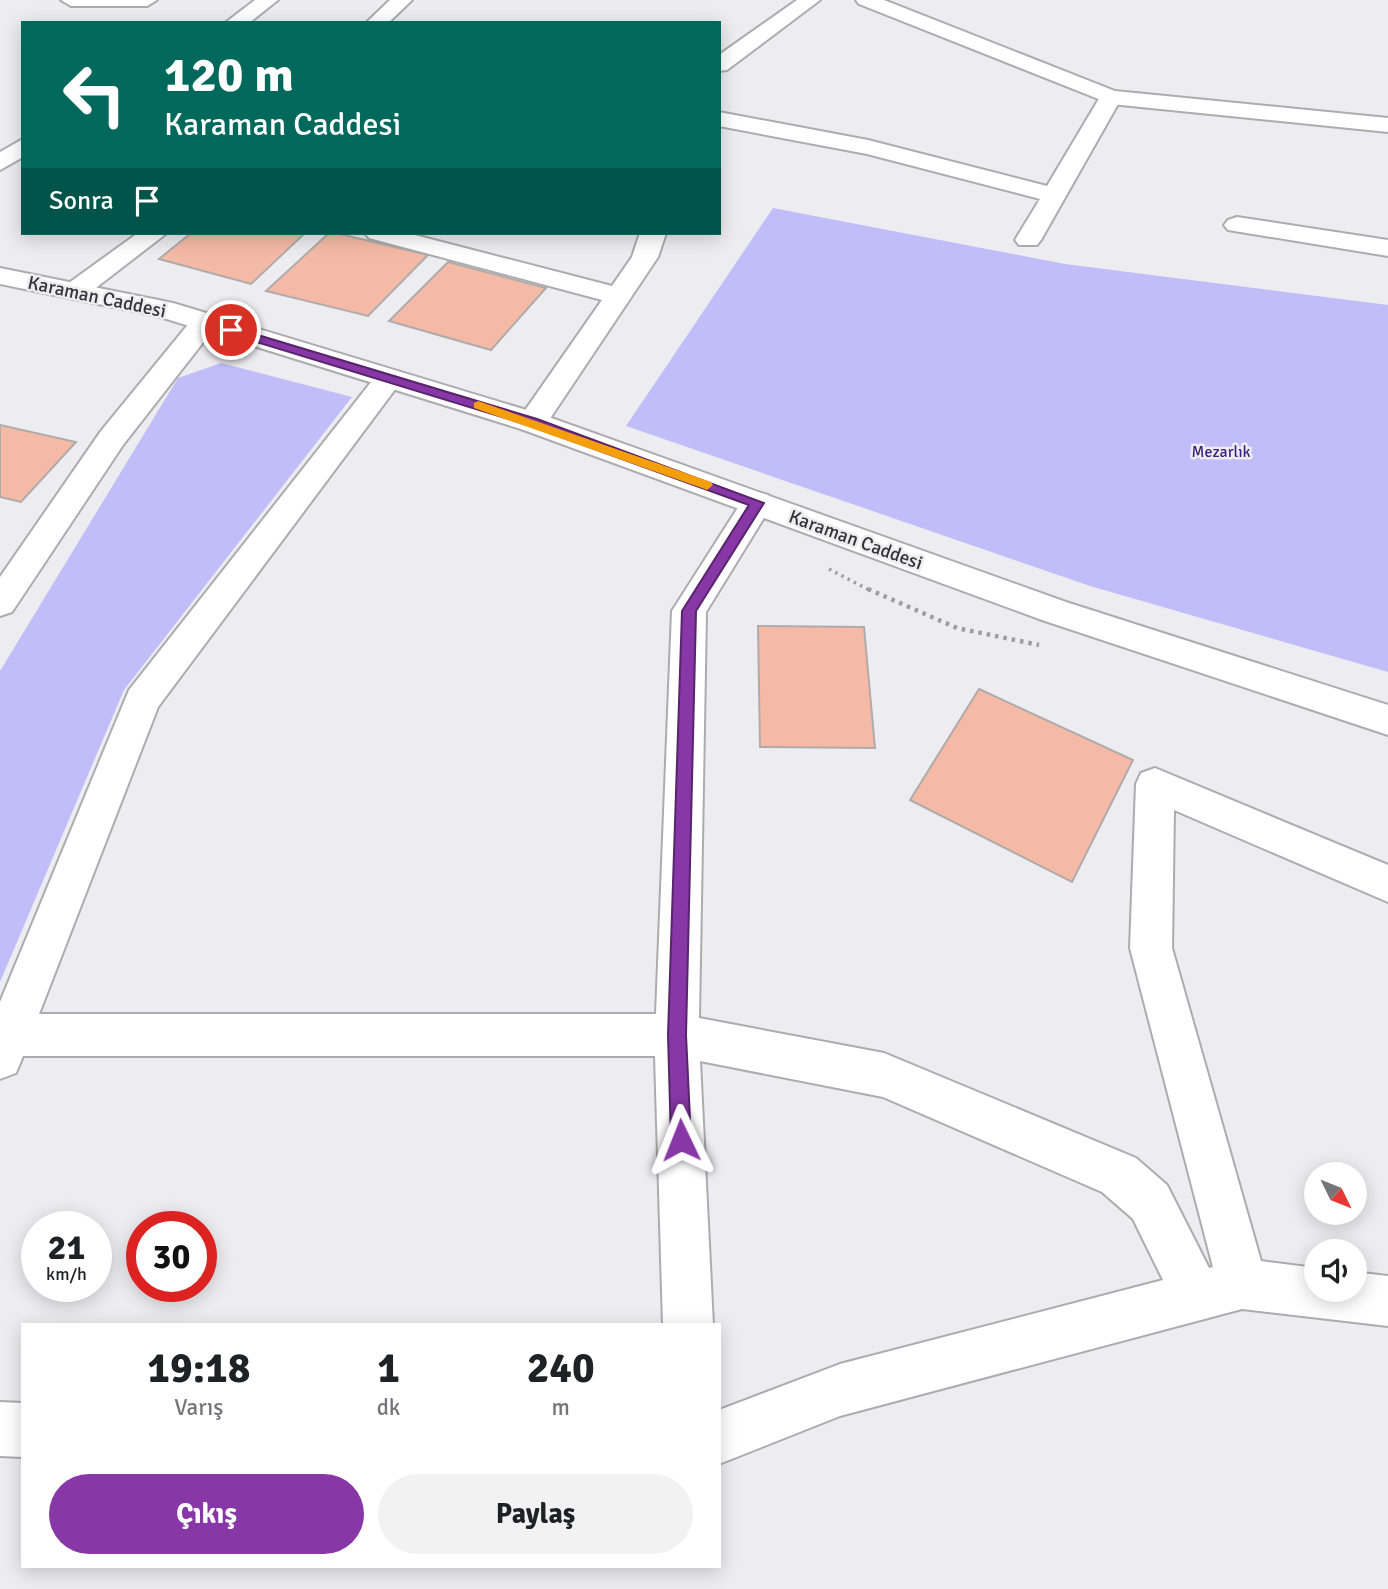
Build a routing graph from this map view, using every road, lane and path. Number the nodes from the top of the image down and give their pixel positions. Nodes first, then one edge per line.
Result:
1 (71, 0) edge
2 (147, 0) edge
3 (268, 0) edge
4 (402, 0) edge
5 (810, 0) edge
6 (866, 0) edge
7 (238, 21) edge
8 (378, 21) edge
9 (721, 64) edge
10 (1111, 97) junction
11 (721, 120) edge
12 (1388, 125) edge
13 (1054, 195) junction
14 (1237, 225) dead end
15 (151, 235) edge
16 (386, 235) edge
17 (652, 235) edge
18 (1028, 240) dead end
19 (1388, 248) edge
20 (0, 276) edge
21 (75, 291) junction
22 (619, 296) junction
23 (205, 322) junction
24 (388, 378) junction
25 (532, 422) junction
26 (757, 503) junction
27 (0, 603) edge
28 (1388, 719) edge
29 (1388, 884) edge
30 (677, 1035) junction
31 (5, 1046) edge
32 (1220, 1290) junction
33 (1388, 1301) edge
34 (688, 1323) edge
35 (0, 1429) edge
36 (21, 1430) edge
37 (721, 1436) edge

1 - 2 street
3 - 7 street
4 - 8 street
5 - 9 street
6 - 10 street
10 - 12 street
10 - 13 street
11 - 13 street
13 - 18 street
14 - 19 street
15 - 21 street
16 - 22 street
17 - 22 street
20 - 21 street, Karaman Caddesi
21 - 23 street, Karaman Caddesi
22 - 25 street
23 - 24 street, Karaman Caddesi
23 - 27 street
24 - 25 street, Karaman Caddesi
24 - 31 street
25 - 26 street, Karaman Caddesi
26 - 28 street, Karaman Caddesi
26 - 30 street
29 - 32 street
30 - 31 street
30 - 32 street
30 - 34 street
32 - 33 street
32 - 37 street
35 - 36 street

